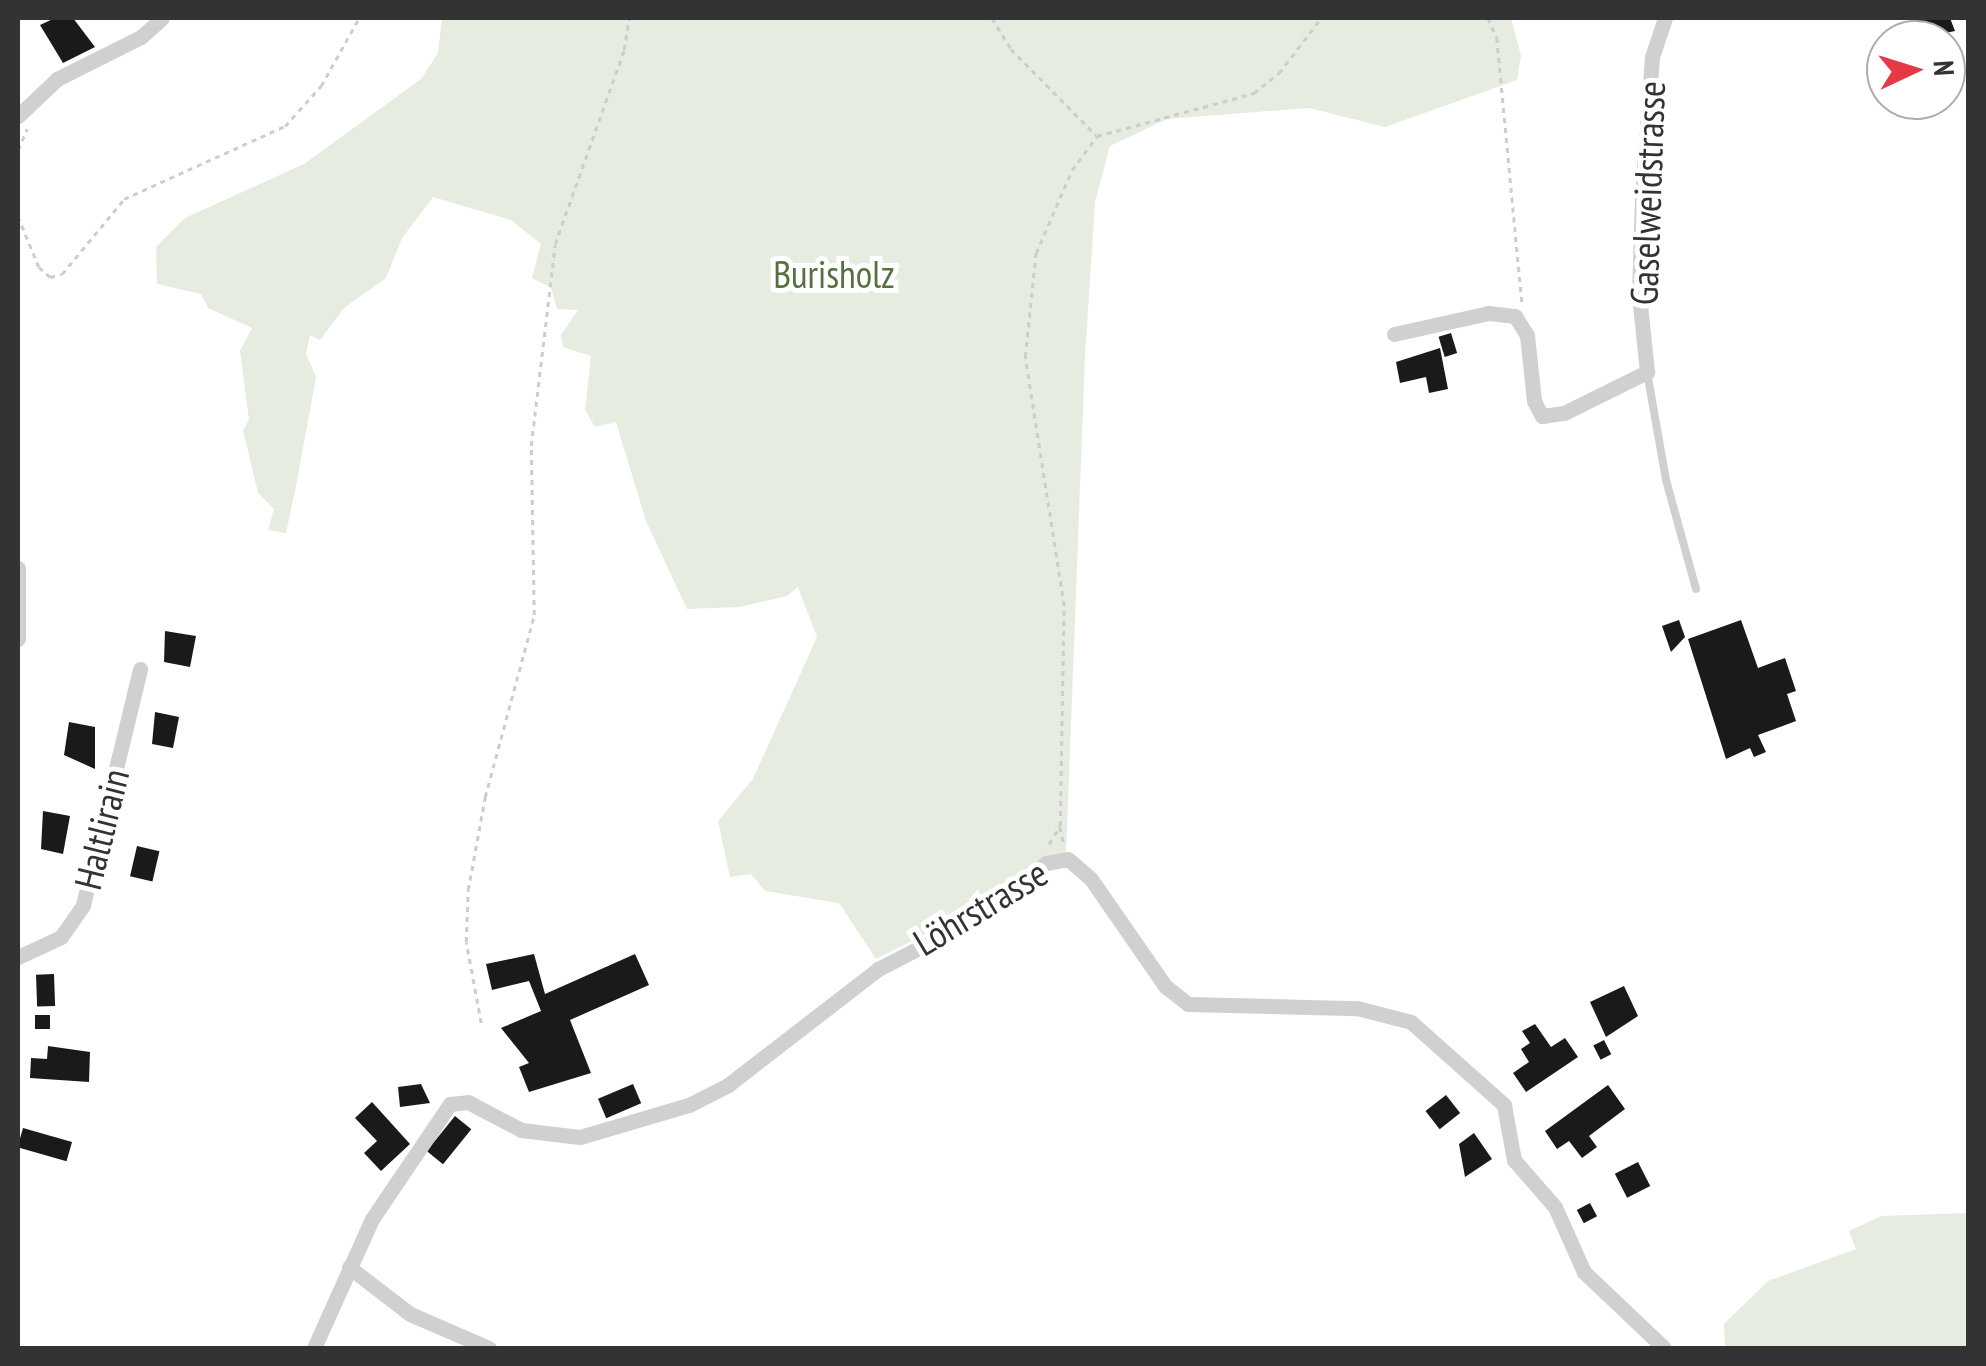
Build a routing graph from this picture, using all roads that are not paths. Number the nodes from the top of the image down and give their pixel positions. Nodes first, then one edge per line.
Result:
1 (162, 18) edge
2 (1665, 18) edge
3 (18, 116) edge
4 (1394, 334) dead end
5 (1648, 372) junction
6 (18, 568) edge
7 (1696, 589) dead end
8 (18, 638) edge
9 (140, 669) dead end
10 (18, 957) edge
11 (349, 1267) junction
12 (314, 1348) edge
13 (489, 1348) edge
14 (1664, 1348) edge

1 - 3 street
2 - 5 street, Gaselweidstrasse
4 - 5 street
5 - 7 lane, Gaselweidstrasse
6 - 8 street
9 - 10 street, Haltlirain
11 - 12 street, Löhrstrasse
11 - 13 street
11 - 14 street, Löhrstrasse

